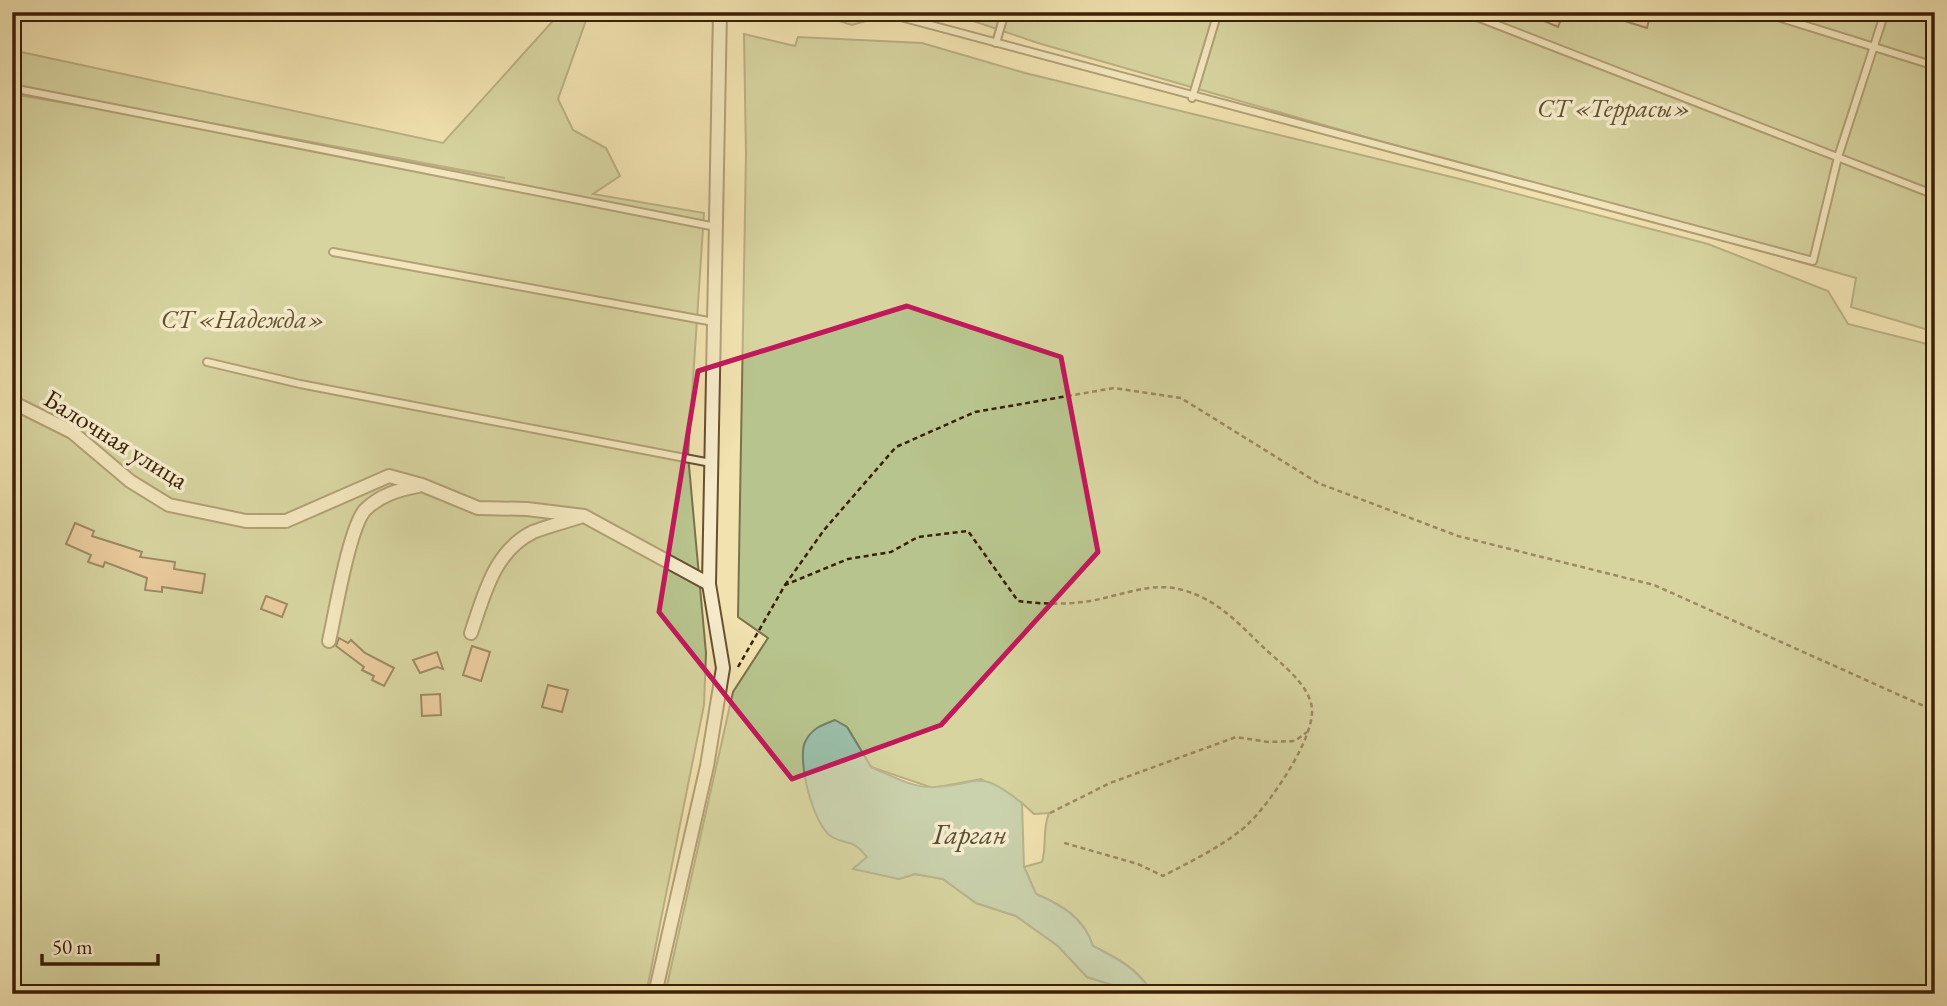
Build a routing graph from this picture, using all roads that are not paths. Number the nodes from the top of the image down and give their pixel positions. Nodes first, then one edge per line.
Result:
1 (720, 12) edge
2 (882, 12) edge
3 (1004, 12) edge
4 (1218, 12) edge
5 (1464, 12) edge
6 (1762, 12) edge
7 (1885, 12) edge
8 (996, 43) junction
9 (1875, 47) junction
10 (1935, 66) edge
11 (12, 88) edge
12 (1192, 98) junction
13 (1838, 157) junction
14 (1935, 195) edge
15 (716, 227) junction
16 (333, 252) dead end
17 (714, 322) junction
18 (208, 362) dead end
19 (12, 402) edge
20 (711, 463) junction
21 (422, 485) junction
22 (584, 516) junction
23 (709, 584) junction
24 (471, 633) dead end
25 (329, 641) dead end
26 (655, 994) edge

1 - 15 street
2 - 8 lane
3 - 8 lane
4 - 12 lane
5 - 13 lane
6 - 9 lane
7 - 9 lane
8 - 12 lane
9 - 10 lane
9 - 13 lane
11 - 15 lane
12 - 13 lane
13 - 14 lane
15 - 17 street
16 - 17 lane
17 - 20 street
18 - 20 lane
19 - 21 street, Балочная улица
20 - 23 street
21 - 22 street, Балочная улица
21 - 25 street
22 - 23 street, Балочная улица
22 - 24 street
23 - 26 street

